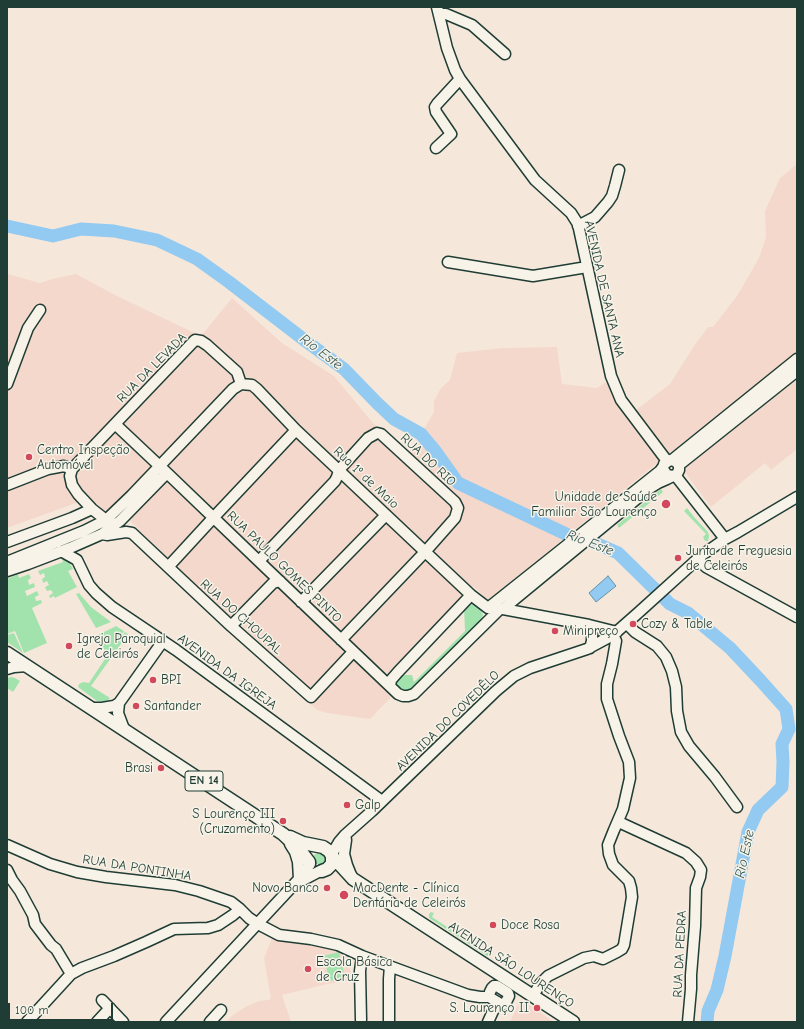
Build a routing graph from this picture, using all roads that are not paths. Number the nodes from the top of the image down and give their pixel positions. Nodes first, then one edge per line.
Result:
1 (438, 10) edge
2 (505, 54) dead end
3 (460, 79) junction
4 (436, 148) dead end
5 (619, 170) dead end
6 (578, 226) junction
7 (448, 262) dead end
8 (587, 267) junction
9 (40, 310) dead end
10 (797, 360) edge
11 (797, 371) edge
12 (7, 384) edge
13 (241, 384) junction
14 (115, 424) junction
15 (296, 430) junction
16 (670, 463) junction
17 (72, 469) junction
18 (164, 469) junction
19 (339, 470) junction
20 (674, 476) junction
21 (7, 485) edge
22 (797, 498) edge
23 (92, 509) junction
24 (386, 515) junction
25 (214, 517) junction
26 (109, 523) junction
27 (102, 534) junction
28 (66, 538) junction
29 (725, 539) junction
30 (7, 542) edge
31 (84, 542) junction
32 (66, 550) junction
33 (425, 552) junction
34 (697, 559) junction
35 (77, 560) junction
36 (258, 561) junction
37 (7, 562) edge
38 (168, 567) junction
39 (7, 571) edge
40 (280, 581) junction
41 (471, 595) junction
42 (301, 602) junction
43 (488, 608) junction
44 (502, 609) junction
45 (797, 617) edge
46 (627, 624) junction
47 (589, 625) junction
48 (231, 626) junction
49 (615, 634) junction
50 (341, 640) junction
51 (163, 641) junction
52 (590, 648) junction
53 (353, 652) junction
54 (7, 653) edge
55 (27, 666) junction
56 (7, 669) edge
57 (390, 686) junction
58 (119, 703) junction
59 (91, 708) junction
60 (124, 729) junction
61 (382, 801) junction
62 (737, 807) dead end
63 (618, 821) junction
64 (283, 834) junction
65 (345, 835) junction
66 (7, 845) edge
67 (321, 847) junction
68 (332, 855) junction
69 (309, 863) junction
70 (7, 870) edge
71 (321, 871) junction
72 (299, 879) junction
73 (352, 879) junction
74 (240, 909) junction
75 (258, 924) junction
76 (362, 956) junction
77 (390, 966) junction
78 (71, 974) junction
79 (505, 985) junction
80 (533, 996) junction
81 (489, 997) junction
82 (102, 1000) dead end
83 (499, 1003) junction
84 (110, 1008) junction
85 (222, 1010) dead end
86 (170, 1020) edge
87 (361, 1020) dead end
88 (27, 1022) edge
89 (97, 1022) edge
90 (123, 1022) edge
91 (210, 1022) edge
92 (389, 1022) edge
93 (488, 1022) edge
94 (573, 1022) edge
95 (688, 1022) edge

1 - 2 street
1 - 3 street, AVENIDA DE SANTA ANA
3 - 4 street
3 - 6 street, AVENIDA DE SANTA ANA
5 - 6 street
6 - 8 street, AVENIDA DE SANTA ANA
7 - 8 street
8 - 16 street, AVENIDA DE SANTA ANA
9 - 12 street
10 - 16 street
11 - 16 street
13 - 14 street, RUA DA LEVADA
13 - 15 street, Rua 1º de Maio
13 - 18 street
14 - 17 street, RUA DA LEVADA
14 - 18 street
15 - 19 street, Rua 1º de Maio
15 - 25 street
16 - 20 street
16 - 20 street, AVENIDA DE SANTA ANA
16 - 43 street
17 - 21 street
17 - 23 street
18 - 25 street, RUA PAULO GOMES PINTO
18 - 26 street
19 - 24 street, Rua 1º de Maio
19 - 33 street, RUA DO RIO
19 - 36 street
20 - 29 street
20 - 44 street, RUA PAULO GOMES PINTO
22 - 29 street, AVENIDA DO COVEDÊLO
23 - 26 street
23 - 30 street
24 - 33 street, Rua 1º de Maio
24 - 42 street
25 - 36 street, RUA PAULO GOMES PINTO
25 - 38 street
26 - 27 street
26 - 28 street
27 - 31 street
27 - 38 street, RUA DO CHOUPAL
28 - 32 street
28 - 37 street
29 - 34 street, AVENIDA DO COVEDÊLO
31 - 32 street
31 - 35 street
32 - 35 street
32 - 39 street
33 - 41 street, Rua 1º de Maio
33 - 50 street
34 - 45 street
34 - 46 street, AVENIDA DO COVEDÊLO
35 - 51 street, AVENIDA DA IGREJA
36 - 40 street, RUA PAULO GOMES PINTO
38 - 48 street, RUA DO CHOUPAL
40 - 42 street, RUA PAULO GOMES PINTO
40 - 48 street
41 - 43 street, Rua 1º de Maio
41 - 57 street
42 - 50 street, RUA PAULO GOMES PINTO
43 - 44 street
44 - 47 street
44 - 57 street, RUA PAULO GOMES PINTO
46 - 49 street, AVENIDA DO COVEDÊLO
46 - 62 street
47 - 49 street
47 - 52 street
48 - 53 street, RUA DO CHOUPAL
49 - 52 street, AVENIDA DO COVEDÊLO
49 - 63 street
50 - 53 street, RUA PAULO GOMES PINTO
51 - 58 street
51 - 61 street, AVENIDA DA IGREJA
52 - 61 street, AVENIDA DO COVEDÊLO
53 - 57 street, RUA PAULO GOMES PINTO
54 - 55 main road, EN 14
55 - 56 street
55 - 59 main road, EN 14
58 - 59 street
58 - 60 street
59 - 60 main road, EN 14
60 - 64 main road, EN 14
61 - 65 street, AVENIDA DO COVEDÊLO
63 - 80 street
63 - 95 street, RUA DA PEDRA
64 - 67 main road, EN 14
64 - 69 main road, EN 14
64 - 72 street
65 - 67 street
65 - 68 street
65 - 73 street
66 - 74 street, RUA DA PONTINHA
67 - 68 main road, EN 14
67 - 69 main road
68 - 71 main road
68 - 73 main road, EN 14
69 - 71 main road, EN 14
69 - 72 street
70 - 78 street
71 - 72 street
71 - 73 main road, EN 14
72 - 75 street
73 - 79 main road, AVENIDA SÃO LOURENÇO / EN 14
74 - 75 street, RUA DA PONTINHA
74 - 78 street
75 - 76 street, RUA DA PONTINHA
75 - 86 street
76 - 77 street, RUA DA PONTINHA
76 - 87 street
77 - 81 street, RUA DA PONTINHA
77 - 92 street
78 - 88 street
79 - 80 main road, AVENIDA SÃO LOURENÇO / EN 14
79 - 81 street
79 - 83 street
80 - 94 main road, AVENIDA SÃO LOURENÇO / EN 14
81 - 83 street
82 - 84 street
83 - 93 street
84 - 89 street
84 - 90 street
85 - 91 street

